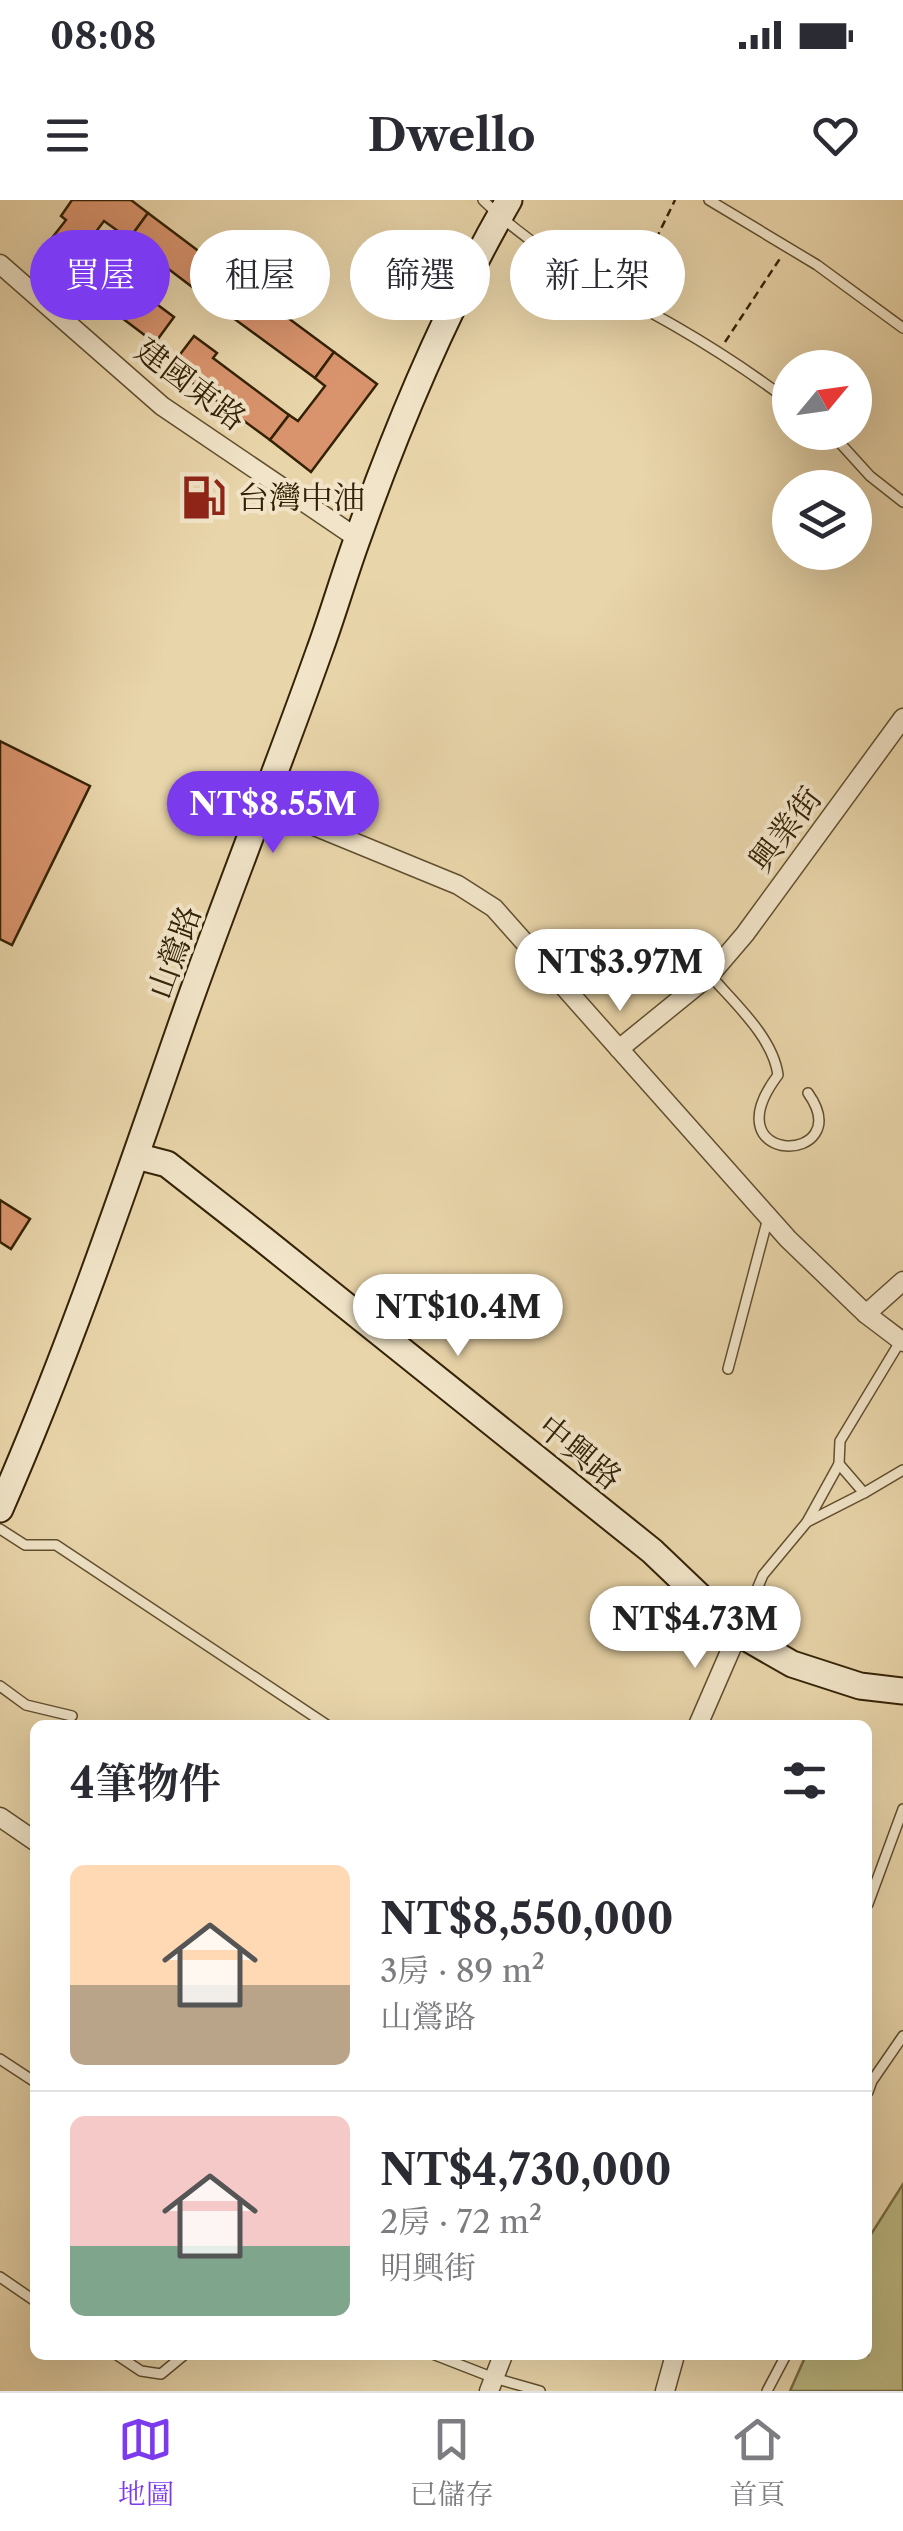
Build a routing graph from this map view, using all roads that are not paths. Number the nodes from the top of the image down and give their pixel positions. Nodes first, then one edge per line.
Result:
1 (709, 200) edge
2 (497, 206) edge
3 (0, 264) edge
4 (903, 328) edge
5 (772, 389) edge
6 (846, 450) edge
7 (903, 502) edge
8 (358, 538) junction
9 (903, 718) edge
10 (263, 805) junction
11 (710, 975) junction
12 (618, 1049) junction
13 (808, 1093) dead end
14 (136, 1156) junction
15 (769, 1215) junction
16 (903, 1281) edge
17 (866, 1314) junction
18 (902, 1341) edge
19 (728, 1369) dead end
20 (839, 1464) junction
21 (903, 1470) edge
22 (864, 1493) junction
23 (0, 1509) edge
24 (807, 1522) junction
25 (0, 1529) edge
26 (738, 1633) junction
27 (0, 1686) edge
28 (903, 1691) edge
29 (72, 1716) dead end
30 (319, 1720) edge
31 (700, 1720) edge
32 (903, 1809) edge
33 (0, 1817) edge
34 (30, 1838) edge
35 (872, 1893) edge
36 (903, 2036) edge
37 (0, 2059) edge
38 (30, 2079) edge
39 (872, 2081) edge
40 (1, 2280) edge
41 (30, 2297) edge
42 (124, 2360) edge
43 (178, 2360) edge
44 (444, 2360) edge
45 (501, 2360) edge
46 (673, 2360) edge
47 (783, 2360) edge
48 (492, 2384) edge
49 (540, 2391) edge
50 (665, 2391) edge
51 (767, 2391) edge

1 - 4 lane
2 - 5 lane
2 - 8 street, 山鶯路
3 - 8 street, 建國東路
6 - 7 lane
8 - 10 street, 山鶯路
9 - 11 street, 興業街
10 - 12 street
10 - 14 street, 山鶯路
11 - 12 street, 興業街
11 - 13 lane
12 - 15 street
14 - 23 street, 山鶯路
14 - 26 street, 中興路
15 - 17 street
15 - 19 lane
16 - 17 street
17 - 18 street
18 - 20 lane
20 - 22 lane
20 - 24 lane
21 - 22 lane
22 - 24 lane
24 - 26 lane
25 - 30 lane
26 - 28 street, 中興路
26 - 31 street
27 - 29 lane
32 - 35 lane
33 - 34 street
36 - 39 lane
37 - 38 lane
40 - 41 lane
42 - 43 lane
44 - 48 lane
45 - 48 street
46 - 50 street
47 - 51 lane
48 - 49 lane

